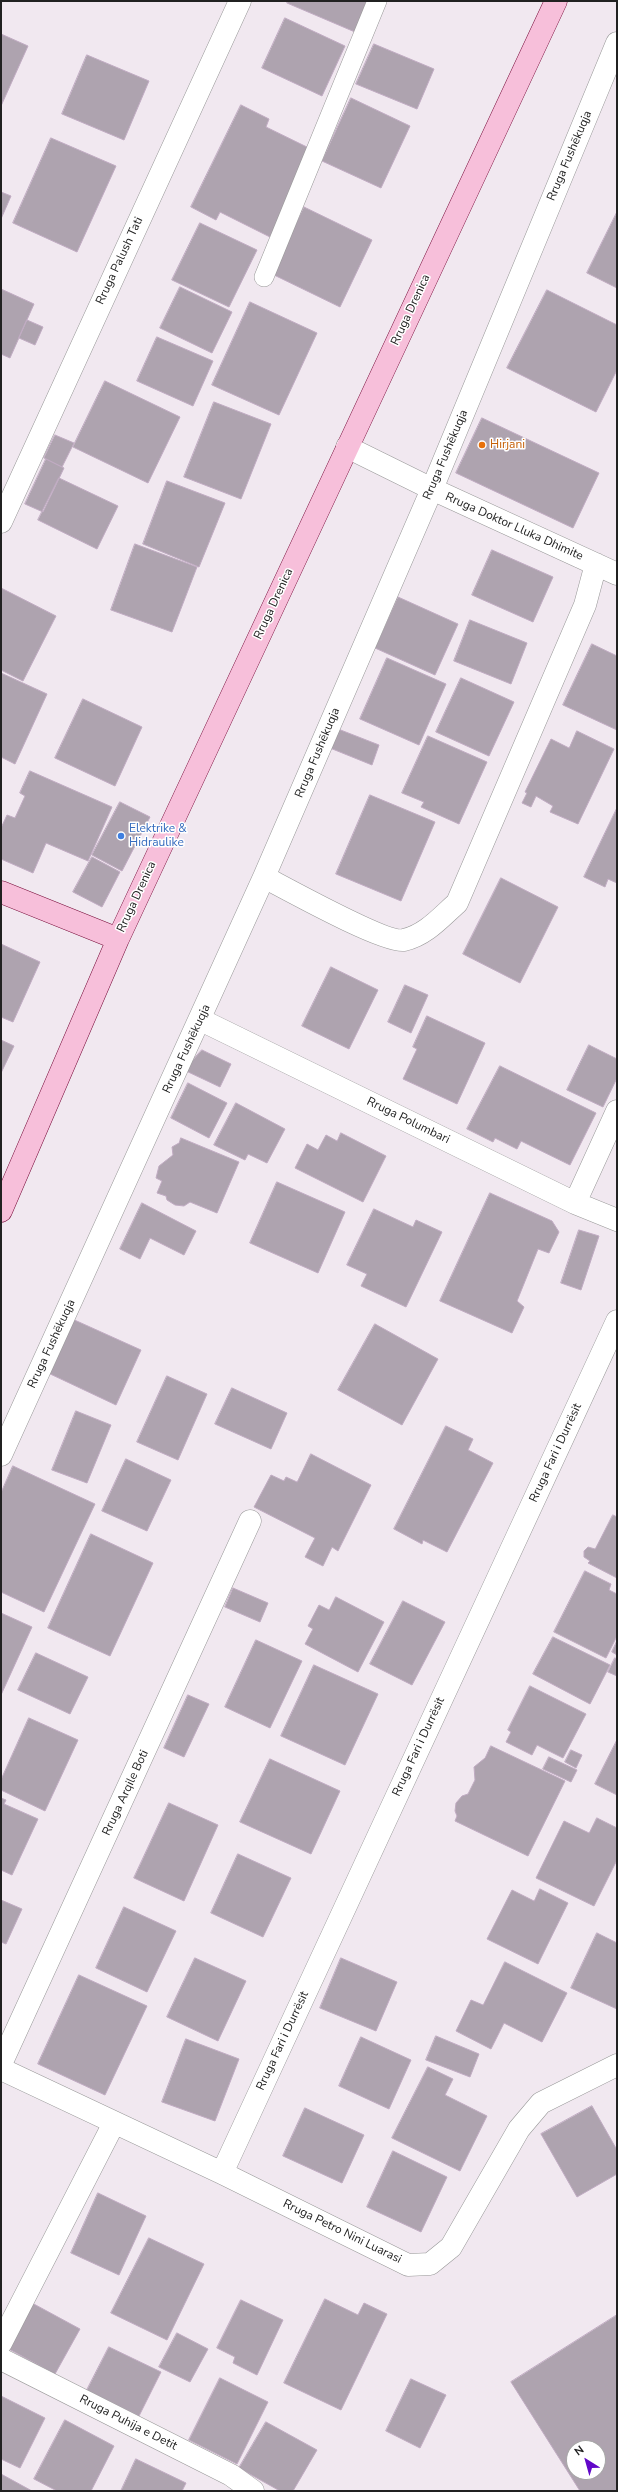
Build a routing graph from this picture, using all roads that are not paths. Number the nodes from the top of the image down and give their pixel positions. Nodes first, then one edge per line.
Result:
1 (240, 1) edge
2 (377, 1) edge
3 (556, 1) edge
4 (617, 43) edge
5 (264, 277) dead end
6 (347, 447) junction
7 (432, 489) junction
8 (1, 522) edge
9 (596, 564) junction
10 (617, 574) edge
11 (264, 877) junction
12 (1, 892) edge
13 (118, 939) junction
14 (201, 1020) junction
15 (617, 1111) edge
16 (575, 1203) junction
17 (1, 1211) edge
18 (617, 1220) edge
19 (617, 1321) edge
20 (1, 1455) edge
21 (250, 1521) dead end
22 (1, 2064) edge
23 (617, 2065) edge
24 (1, 2069) edge
25 (114, 2123) junction
26 (222, 2173) junction
27 (1, 2343) edge
28 (1, 2359) edge
29 (252, 2491) edge

1 - 8 street, Rruga Palush Tati
2 - 5 lane
3 - 6 street, Rruga Drenica
4 - 7 street, Rruga Fushëkuqja
6 - 7 street, Rruga Doktor Lluka Dhimite
6 - 13 street, Rruga Drenica
7 - 9 street, Rruga Doktor Lluka Dhimite
7 - 11 street, Rruga Fushëkuqja
9 - 10 street, Rruga Doktor Lluka Dhimite
9 - 11 street
11 - 14 street, Rruga Fushëkuqja
12 - 13 street
13 - 17 street, Rruga Drenica
14 - 16 street, Rruga Polumbari
14 - 20 street, Rruga Fushëkuqja
15 - 16 street
16 - 18 street, Rruga Polumbari
19 - 26 street, Rruga Fari i Durrësit
21 - 22 street, Rruga Arqile Boti
23 - 26 street, Rruga Petro Nini Luarasi
24 - 25 street, Rruga Petro Nini Luarasi
25 - 26 street, Rruga Petro Nini Luarasi
25 - 27 street
28 - 29 street, Rruga Puhija e Detit

